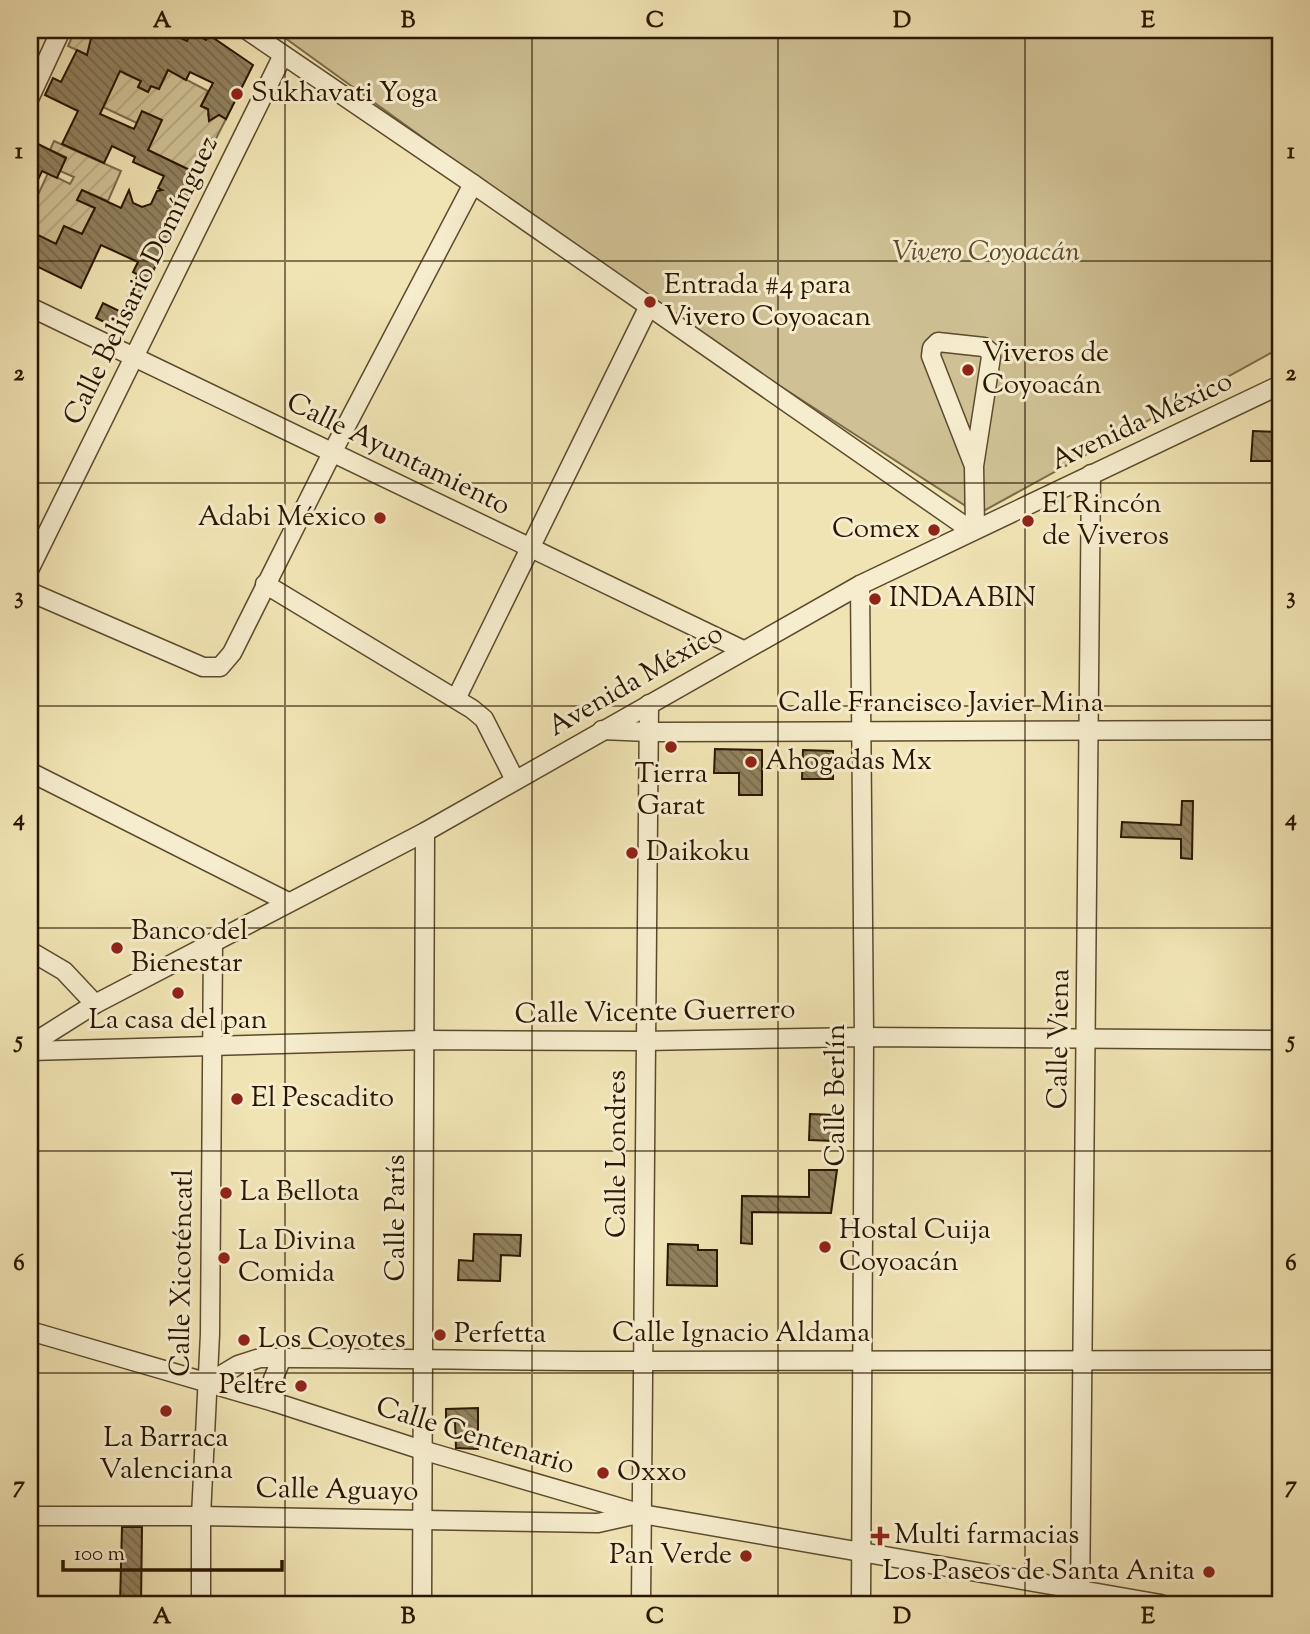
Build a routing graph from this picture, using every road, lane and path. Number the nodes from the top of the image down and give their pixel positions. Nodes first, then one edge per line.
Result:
1 (61, 30) edge
2 (247, 30) edge
3 (283, 55) junction
4 (30, 97) edge
5 (473, 184) junction
6 (649, 306) junction
7 (30, 307) edge
8 (134, 356) junction
9 (1280, 385) edge
10 (333, 451) junction
11 (974, 466) junction
12 (1091, 474) junction
13 (974, 530) junction
14 (531, 548) junction
15 (30, 568) edge
16 (265, 584) junction
17 (860, 585) junction
18 (30, 592) edge
19 (743, 650) junction
20 (456, 699) junction
21 (649, 704) junction
22 (602, 730) junction
23 (861, 730) junction
24 (1089, 730) junction
25 (1280, 730) edge
26 (648, 732) junction
27 (30, 772) edge
28 (515, 780) junction
29 (425, 832) junction
30 (288, 902) junction
31 (213, 943) junction
32 (30, 951) edge
33 (94, 1004) junction
34 (864, 1037) junction
35 (1086, 1038) junction
36 (424, 1040) junction
37 (1280, 1040) edge
38 (644, 1041) junction
39 (212, 1044) junction
40 (30, 1045) edge
41 (30, 1051) edge
42 (30, 1331) edge
43 (282, 1358) junction
44 (423, 1358) junction
45 (863, 1359) junction
46 (1083, 1360) junction
47 (1280, 1360) edge
48 (644, 1362) junction
49 (208, 1383) junction
50 (274, 1402) junction
51 (422, 1450) junction
52 (642, 1514) junction
53 (30, 1516) edge
54 (201, 1516) junction
55 (422, 1519) junction
56 (862, 1550) junction
57 (1080, 1597) edge
58 (201, 1604) edge
59 (422, 1604) edge
60 (641, 1604) edge
61 (861, 1604) edge
62 (1161, 1604) edge

1 - 4 street
2 - 3 street
3 - 5 street
3 - 8 street, Calle Belisario Domínguez
5 - 6 street
5 - 10 street
6 - 13 street
6 - 14 street
7 - 8 street, Calle Ayuntamiento
8 - 10 street, Calle Ayuntamiento
8 - 15 street, Calle Belisario Domínguez
9 - 12 street, Avenida México
10 - 14 street, Calle Ayuntamiento
10 - 16 street
11 - 11 street
11 - 13 street
12 - 13 street, Avenida México
12 - 24 street, Calle Viena
13 - 17 street, Avenida México
14 - 19 street, Calle Ayuntamiento
14 - 20 street
16 - 18 street
16 - 20 street
17 - 19 street, Avenida México
17 - 23 street, Calle Berlín
19 - 21 street, Avenida México
20 - 28 street
21 - 22 street, Avenida México
21 - 26 street, Calle Londres
22 - 26 street, Calle Francisco Javier Mina
22 - 28 street, Avenida México
23 - 24 street, Calle Francisco Javier Mina
23 - 26 street, Calle Francisco Javier Mina
23 - 34 street, Calle Berlín
24 - 25 street, Calle Francisco Javier Mina
24 - 35 street, Calle Viena
26 - 38 street, Calle Londres
27 - 30 street
28 - 29 street, Avenida México
29 - 30 street, Avenida México
29 - 36 street, Calle París
30 - 31 street, Avenida México
31 - 33 street, Avenida México
31 - 39 street, Calle Xicoténcatl
32 - 33 street
33 - 40 street, Avenida México
34 - 35 street, Calle Vicente Guerrero
34 - 38 street, Calle Vicente Guerrero
34 - 45 street, Calle Berlín
35 - 37 street, Calle Vicente Guerrero
35 - 46 street, Calle Viena
36 - 38 street, Calle Vicente Guerrero
36 - 39 street, Calle Vicente Guerrero
36 - 44 street, Calle París
38 - 48 street, Calle Londres
39 - 41 street, Calle Vicente Guerrero
39 - 49 street, Calle Xicoténcatl
42 - 49 street, Calle Centenario
43 - 44 street, Calle Ignacio Aldama
43 - 49 street, Calle Ignacio Aldama
43 - 50 street
44 - 48 street, Calle Ignacio Aldama
44 - 51 street, Calle París
45 - 46 street, Calle Ignacio Aldama
45 - 48 street, Calle Ignacio Aldama
45 - 56 street, Calle Berlín
46 - 47 street, Calle Ignacio Aldama
46 - 57 street, Calle Viena
48 - 52 street, Calle Londres
49 - 50 street, Calle Centenario
49 - 54 street, Calle Xicoténcatl
50 - 51 street, Calle Centenario
51 - 52 street, Calle Centenario
51 - 55 street, Calle París
52 - 55 street, Calle Aguayo
52 - 56 street, Calle Centenario
52 - 60 street, Calle Londres
53 - 54 street, Calle Aguayo
54 - 55 street, Calle Aguayo
54 - 58 street, Calle Xicoténcatl
55 - 59 street, Calle París
56 - 57 street, Calle Centenario
56 - 61 street, Calle Berlín
57 - 62 street, Calle Centenario

